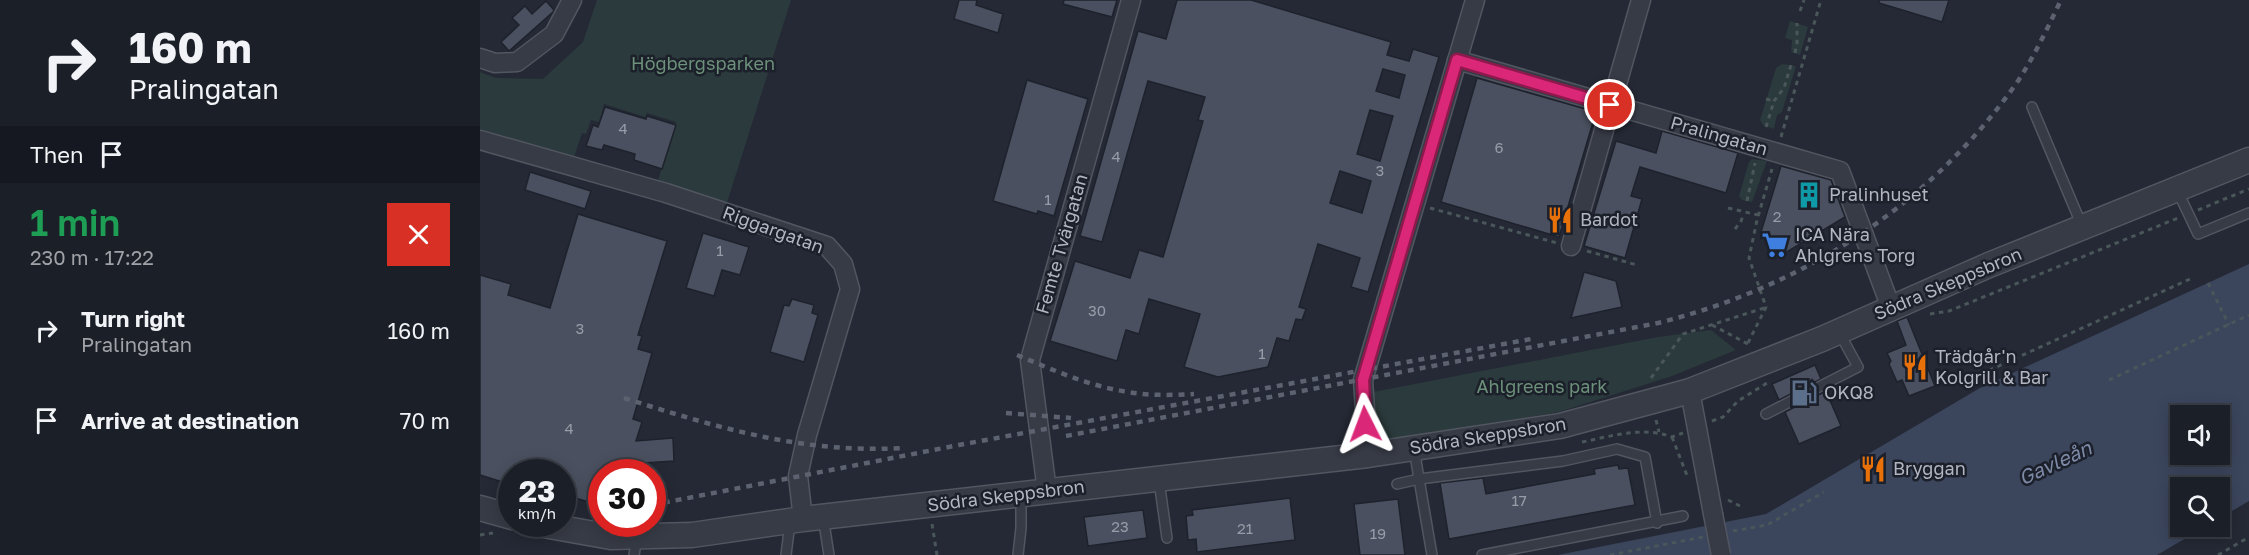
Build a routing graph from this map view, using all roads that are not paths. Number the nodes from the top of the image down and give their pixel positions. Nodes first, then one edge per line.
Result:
1 (572, 0) edge
2 (1131, 0) edge
3 (1475, 0) edge
4 (1641, 0) edge
5 (480, 58) edge
6 (1457, 60) junction
7 (1610, 105) junction
8 (2032, 107) dead end
9 (480, 140) edge
10 (2249, 160) edge
11 (2177, 190) junction
12 (2249, 213) edge
13 (2083, 228) junction
14 (1571, 246) road end
15 (1892, 308) junction
16 (1838, 332) junction
17 (1690, 391) junction
18 (1766, 414) dead end
19 (1414, 448) junction
20 (1368, 455) junction
21 (1159, 478) junction
22 (1419, 479) junction
23 (1397, 484) dead end
24 (1047, 491) junction
25 (1021, 495) junction
26 (480, 508) edge
27 (498, 513) edge
28 (1683, 516) dead end
29 (806, 519) junction
30 (1657, 523) junction
31 (576, 531) edge
32 (1167, 538) dead end
33 (636, 546) edge
34 (786, 555) edge
35 (829, 555) edge
36 (1018, 555) edge
37 (1432, 555) edge
38 (1482, 555) edge
39 (1721, 555) edge

1 - 5 street
2 - 24 street, Femte Tvärgatan
3 - 6 street
4 - 7 street
6 - 7 street, Pralingatan
6 - 20 street
7 - 14 street
7 - 15 street, Pralingatan
8 - 13 lane
9 - 29 street, Riggargatan
10 - 11 street, Södra Skeppsbron
11 - 12 lane
11 - 13 street, Södra Skeppsbron
13 - 15 street, Södra Skeppsbron
15 - 16 street, Södra Skeppsbron
16 - 17 street, Södra Skeppsbron
16 - 18 lane
17 - 19 street, Södra Skeppsbron
17 - 39 street, bridge
19 - 20 street, Södra Skeppsbron
19 - 22 lane
20 - 21 street, Södra Skeppsbron
21 - 24 street, Södra Skeppsbron
21 - 32 lane
22 - 23 lane
22 - 30 lane
22 - 37 lane
24 - 25 street, Södra Skeppsbron
25 - 29 street, Södra Skeppsbron
25 - 36 lane
26 - 27 street
28 - 30 lane
29 - 33 street, Södra Skeppsbron
29 - 34 lane
29 - 35 lane
30 - 38 lane
31 - 33 street, Södra Skeppsbron

